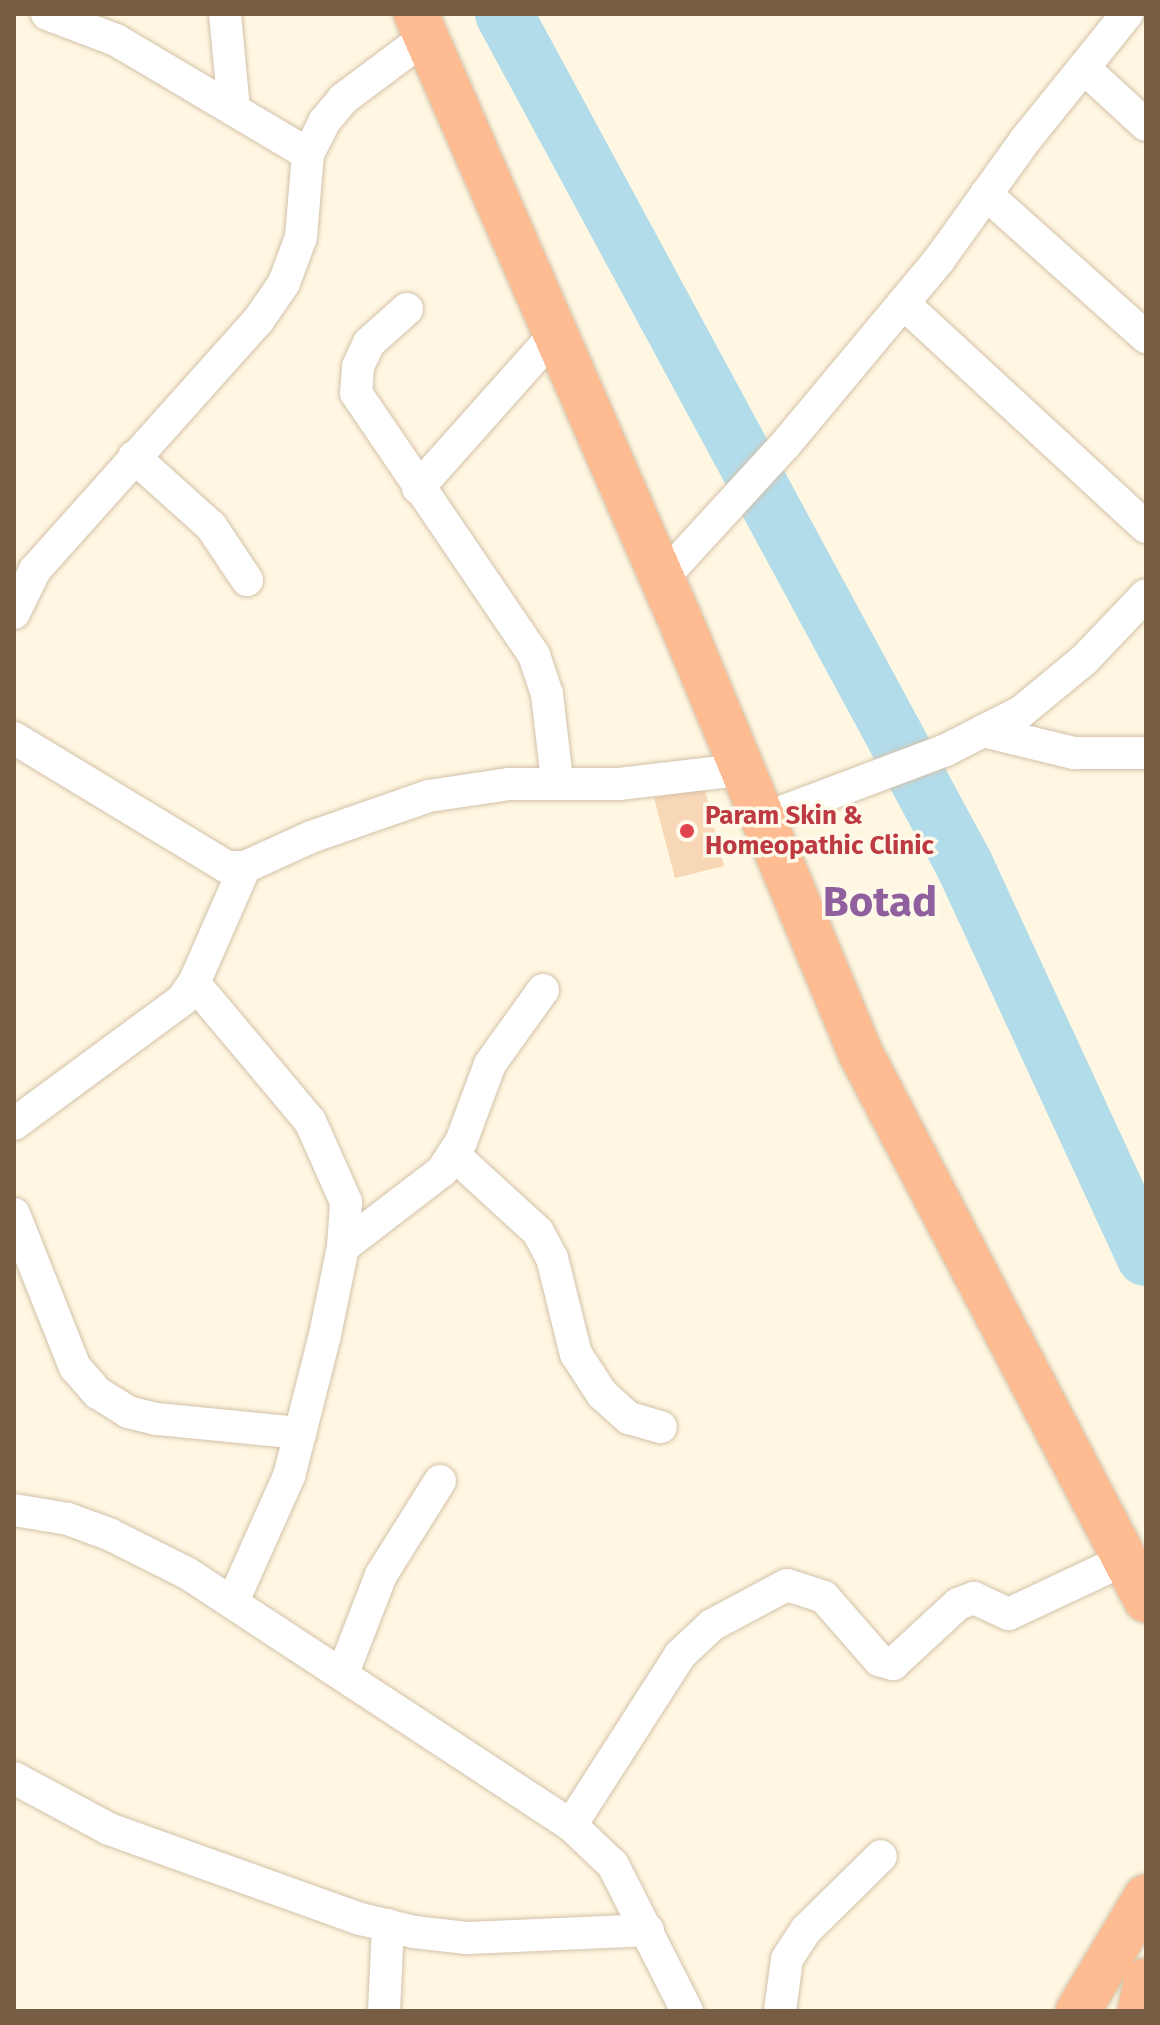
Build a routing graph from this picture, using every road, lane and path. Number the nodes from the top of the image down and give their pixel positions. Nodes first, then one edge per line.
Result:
1 (47, 14) edge
2 (225, 14) edge
3 (1127, 14) edge
4 (421, 26) edge
5 (1084, 68) junction
6 (234, 109) junction
7 (1146, 125) edge
8 (308, 154) junction
9 (986, 194) junction
10 (903, 303) junction
11 (407, 309) dead end
12 (556, 333) junction
13 (1146, 337) edge
14 (134, 457) junction
15 (418, 488) junction
16 (1146, 527) edge
17 (22, 565) edge
18 (662, 579) junction
19 (247, 580) dead end
20 (1146, 595) edge
21 (14, 613) edge
22 (983, 731) junction
23 (14, 738) edge
24 (1146, 753) edge
25 (738, 770) junction
26 (557, 781) junction
27 (760, 820) junction
28 (245, 867) junction
29 (194, 983) junction
30 (543, 990) dead end
31 (14, 1124) edge
32 (453, 1154) junction
33 (14, 1214) edge
34 (343, 1247) junction
35 (661, 1427) dead end
36 (300, 1433) junction
37 (440, 1481) dead end
38 (14, 1510) edge
39 (1126, 1559) junction
40 (1146, 1600) edge
41 (233, 1601) junction
42 (343, 1673) junction
43 (14, 1778) edge
44 (571, 1825) junction
45 (881, 1856) dead end
46 (1146, 1897) edge
47 (388, 1925) junction
48 (648, 1930) junction
49 (1128, 1957) edge
50 (1146, 1981) edge
51 (384, 2011) edge
52 (687, 2011) edge
53 (780, 2011) edge
54 (1078, 2011) edge
55 (1140, 2011) edge

1 - 6 street
2 - 6 street
3 - 5 street
4 - 8 street
4 - 12 highway
5 - 7 street
5 - 9 street
6 - 8 street
8 - 14 street
9 - 10 street
9 - 13 street
10 - 16 street
10 - 18 street
11 - 15 street
12 - 15 street
12 - 18 highway
14 - 17 street
14 - 19 street
15 - 26 street
17 - 21 street
18 - 25 highway
20 - 22 street
22 - 24 street
22 - 27 street
23 - 28 street
25 - 26 street
25 - 27 highway
26 - 28 street
27 - 39 highway
28 - 29 street
29 - 31 street
29 - 34 street
30 - 32 street
32 - 34 street
32 - 35 street
33 - 36 street
34 - 36 street
36 - 41 street
37 - 42 street
38 - 41 street
39 - 40 highway
39 - 44 street
41 - 42 street
42 - 44 street
43 - 47 street
44 - 48 street
45 - 53 street
46 - 49 highway
47 - 48 street
47 - 51 street
48 - 52 street
49 - 54 highway
50 - 55 highway

